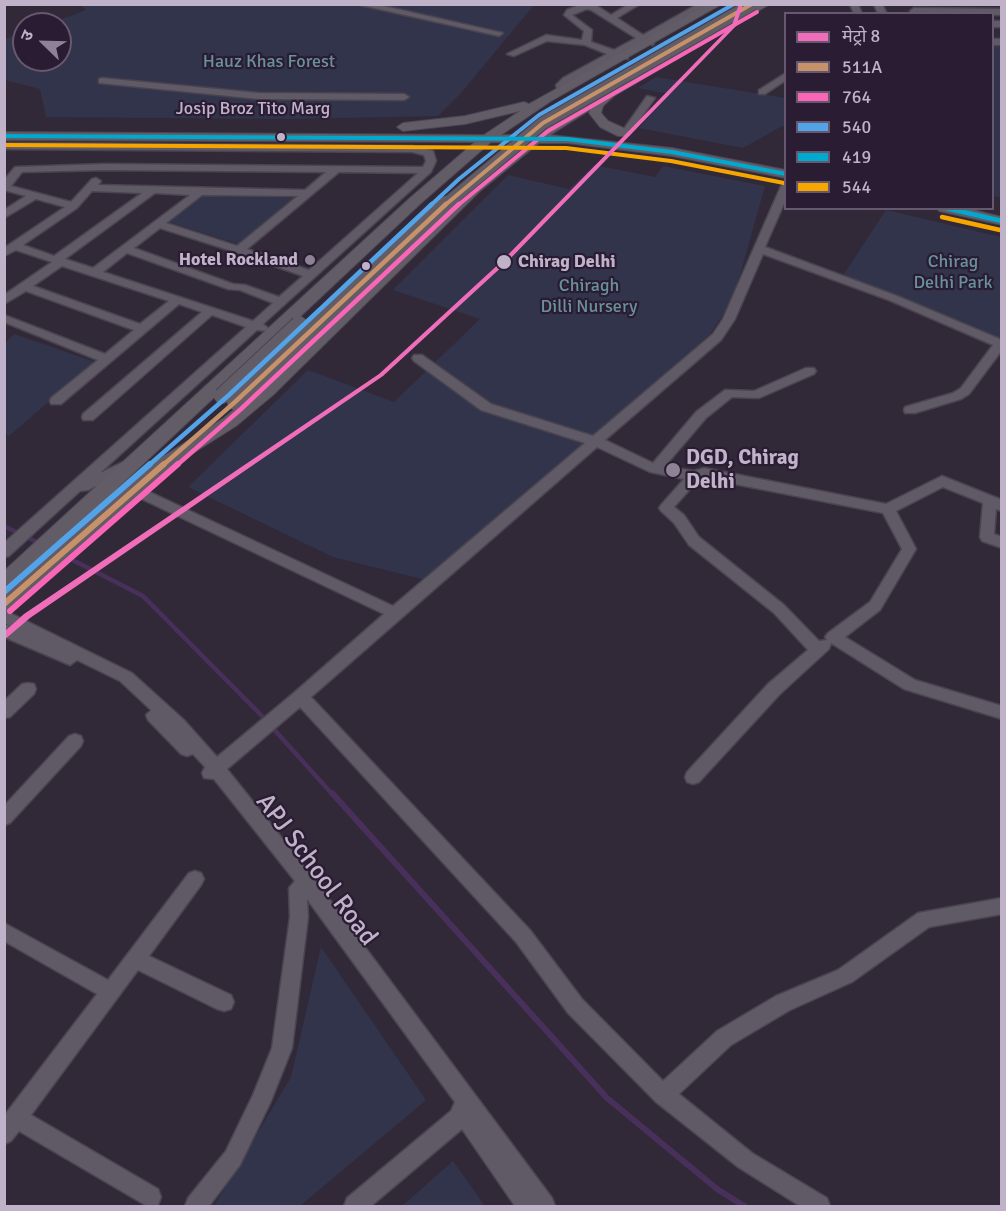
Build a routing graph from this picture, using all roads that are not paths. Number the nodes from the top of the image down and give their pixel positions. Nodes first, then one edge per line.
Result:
1 (360, 4) edge
2 (636, 4) edge
3 (705, 4) edge
4 (717, 4) edge
5 (738, 4) edge
6 (753, 4) edge
7 (765, 4) edge
8 (913, 10) edge
9 (1002, 12) edge
10 (611, 18) junction
11 (499, 33) dead end
12 (646, 40) junction
13 (586, 43) junction
14 (511, 54) dead end
15 (621, 56) junction
16 (651, 69) junction
17 (784, 77) edge
18 (102, 81) dead end
19 (615, 90) junction
20 (762, 92) dead end
21 (404, 97) dead end
22 (547, 98) junction
23 (650, 98) dead end
24 (4, 127) edge
25 (397, 128) junction
26 (502, 128) junction
27 (551, 128) junction
28 (624, 133) junction
29 (4, 136) edge
30 (440, 138) junction
31 (488, 138) junction
32 (536, 139) junction
33 (117, 141) junction
34 (599, 142) junction
35 (4, 146) edge
36 (462, 160) junction
37 (784, 162) edge
38 (105, 167) junction
39 (4, 169) edge
40 (19, 169) junction
41 (336, 169) junction
42 (427, 170) junction
43 (498, 170) junction
44 (784, 174) edge
45 (5, 187) edge
46 (92, 188) junction
47 (152, 190) junction
48 (784, 190) edge
49 (200, 192) junction
50 (308, 193) junction
51 (35, 195) junction
52 (73, 206) junction
53 (953, 210) edge
54 (4, 215) edge
55 (1002, 221) edge
56 (158, 224) junction
57 (366, 247) junction
58 (125, 248) junction
59 (758, 248) junction
60 (9, 249) edge
61 (239, 250) junction
62 (403, 259) junction
63 (59, 260) junction
64 (95, 272) junction
65 (311, 275) junction
66 (23, 286) junction
67 (177, 300) junction
68 (4, 301) edge
69 (282, 302) junction
70 (210, 311) junction
71 (4, 318) edge
72 (255, 326) junction
73 (142, 329) junction
74 (275, 332) junction
75 (1001, 345) edge
76 (107, 358) junction
77 (418, 358) dead end
78 (810, 371) dead end
79 (229, 399) junction
80 (56, 401) dead end
81 (910, 410) dead end
82 (88, 417) dead end
83 (597, 442) junction
84 (138, 459) junction
85 (162, 465) junction
86 (655, 469) junction
87 (694, 476) junction
88 (134, 490) junction
89 (68, 496) junction
90 (94, 502) junction
91 (996, 503) edge
92 (888, 509) junction
93 (1002, 543) edge
94 (4, 552) edge
95 (4, 583) edge
96 (4, 604) edge
97 (395, 613) junction
98 (4, 616) edge
99 (4, 630) edge
100 (833, 637) junction
101 (818, 650) junction
102 (28, 689) dead end
103 (295, 702) junction
104 (4, 712) edge
105 (1002, 713) edge
106 (75, 741) dead end
107 (213, 770) junction
108 (693, 777) dead end
109 (4, 819) edge
110 (195, 879) dead end
111 (298, 888) junction
112 (1002, 906) edge
113 (4, 931) edge
114 (136, 959) junction
115 (111, 992) junction
116 (224, 1002) dead end
117 (663, 1095) junction
118 (464, 1114) junction
119 (10, 1126) edge
120 (150, 1197) dead end
121 (196, 1206) edge
122 (355, 1206) edge
123 (527, 1206) edge
124 (544, 1206) edge
125 (819, 1206) edge

1 - 11 street
2 - 10 street
3 - 12 street
4 - 12 main road
5 - 79 main road, bridge
6 - 79 main road, bridge
7 - 16 main road
8 - 9 street
10 - 12 street
10 - 13 street
12 - 15 main road
13 - 14 street
13 - 15 street
15 - 16 main road
15 - 22 main road
16 - 19 main road
17 - 20 street
18 - 21 street
19 - 27 main road
19 - 28 main road
22 - 25 main road
22 - 26 main road
23 - 28 street
24 - 25 main road, Josip Broz Tito Marg
25 - 26 main road, Josip Broz Tito Marg
26 - 27 main road, Josip Broz Tito Marg
26 - 31 main road
27 - 28 main road, Josip Broz Tito Marg
27 - 32 main road
28 - 37 main road, Josip Broz Tito Marg
29 - 33 main road, Josip Broz Tito Marg
30 - 31 main road, Josip Broz Tito Marg
30 - 33 main road, Josip Broz Tito Marg
30 - 36 main road
31 - 32 main road, Josip Broz Tito Marg
31 - 36 main road
32 - 34 main road, Josip Broz Tito Marg
32 - 43 main road
33 - 35 street
33 - 38 street
33 - 42 street
34 - 43 main road
34 - 44 main road
36 - 57 main road
38 - 40 street
38 - 41 street
38 - 46 street
39 - 40 street
40 - 45 street
41 - 42 street
41 - 50 street
42 - 65 street
43 - 62 main road
45 - 51 street
46 - 47 street
46 - 52 street
47 - 49 street
47 - 63 street
48 - 59 street
49 - 50 street
49 - 56 street
50 - 61 street
51 - 52 street
51 - 54 street
52 - 60 street
53 - 55 main road
56 - 58 street
56 - 61 street
57 - 62 main road
57 - 74 main road
58 - 64 street
58 - 69 street
59 - 75 street
59 - 83 street
60 - 63 street
61 - 65 street
62 - 85 main road
63 - 64 street
63 - 66 street
64 - 67 street
65 - 69 street
66 - 68 street
66 - 73 street
67 - 70 street
67 - 73 street
69 - 72 street
70 - 72 street
70 - 82 street
71 - 76 street
72 - 74 street
72 - 89 street
73 - 76 street
74 - 84 main road
75 - 81 street
76 - 80 street
77 - 83 street
78 - 86 street
79 - 85 main road
79 - 90 main road
83 - 86 street
83 - 97 street
84 - 89 street
84 - 90 main road
85 - 88 main road
86 - 87 street
87 - 92 street
87 - 101 street
88 - 96 main road
88 - 97 street
89 - 94 street
90 - 95 main road
91 - 92 street
91 - 93 street
92 - 100 street
97 - 103 street
98 - 107 street
99 - 107 street, APJ School Road
100 - 101 street
100 - 105 street
101 - 108 street
102 - 104 street
103 - 107 street
103 - 117 street
106 - 109 street
107 - 111 street, APJ School Road
107 - 124 street
110 - 114 street
111 - 118 street, APJ School Road
111 - 121 street
112 - 117 street
113 - 115 street
114 - 115 street
114 - 116 street
115 - 119 street
117 - 125 street
118 - 122 street
118 - 123 street, APJ School Road
119 - 120 street

